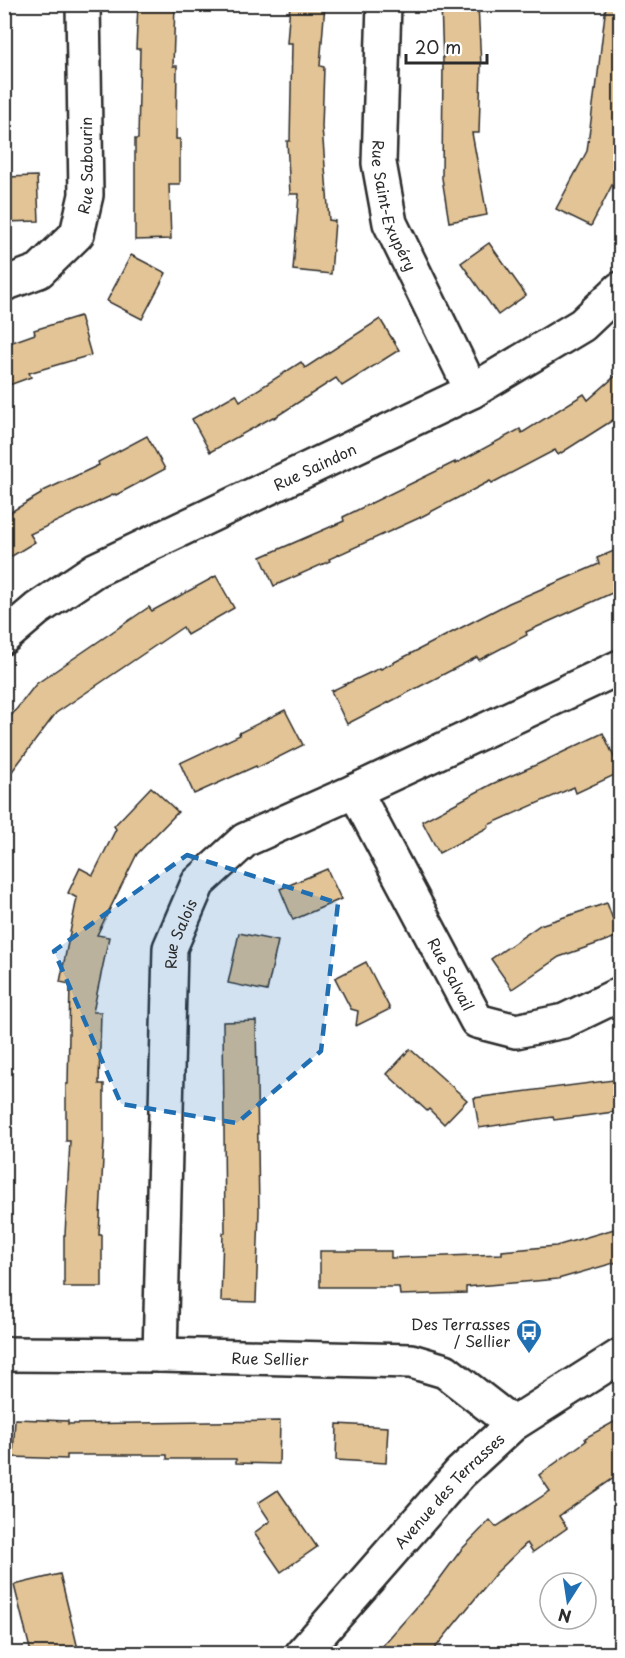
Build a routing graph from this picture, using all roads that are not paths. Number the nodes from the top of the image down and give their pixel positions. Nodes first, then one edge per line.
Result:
1 (83, 4) edge
2 (384, 4) edge
3 (4, 284) edge
4 (621, 289) edge
5 (472, 391) junction
6 (4, 638) edge
7 (621, 667) edge
8 (356, 791) junction
9 (621, 994) edge
10 (4, 1354) edge
11 (160, 1355) junction
12 (621, 1356) edge
13 (513, 1424) junction
14 (302, 1653) edge

1 - 3 street, Rue Sabourin
2 - 5 street, Rue Saint-Exupéry
4 - 5 street, Rue Saindon
5 - 6 street, Rue Saindon
7 - 8 street, Rue Salois
8 - 9 street, Rue Salvail
8 - 11 street, Rue Salois
10 - 11 street, Rue Sellier
11 - 13 street, Rue Sellier
12 - 13 street, Avenue des Terrasses
13 - 14 street, Avenue des Terrasses

